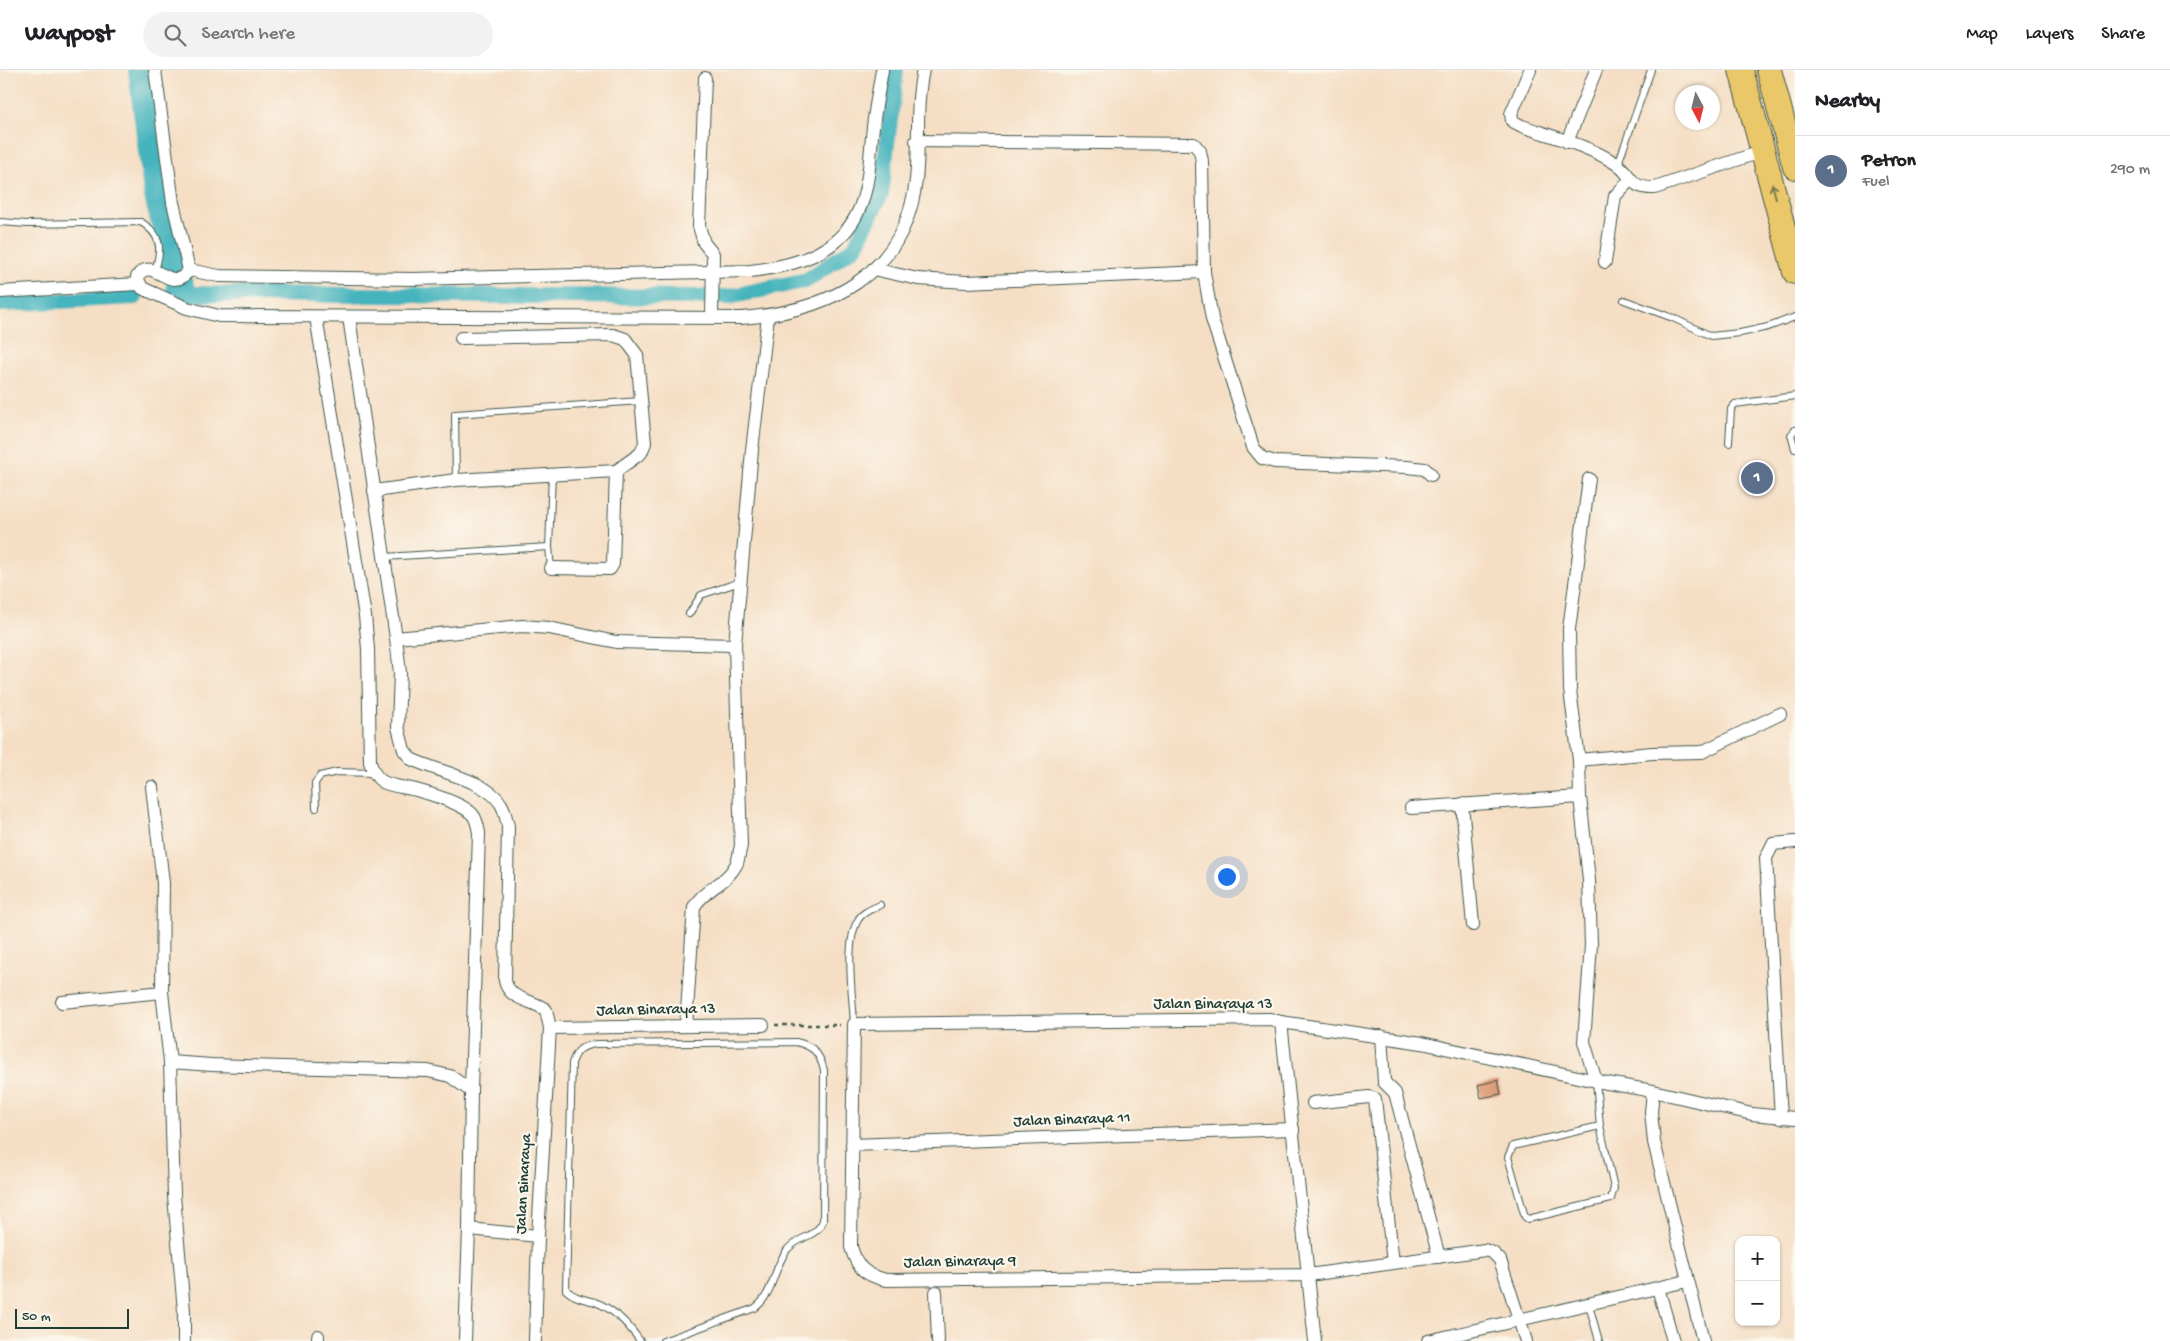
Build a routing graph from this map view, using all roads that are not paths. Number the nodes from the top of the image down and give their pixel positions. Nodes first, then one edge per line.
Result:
1 (155, 70) edge
2 (882, 70) edge
3 (923, 70) edge
4 (1530, 70) edge
5 (1596, 70) edge
6 (1651, 70) edge
7 (1741, 70) edge
8 (1769, 70) edge
9 (705, 78) dead end
10 (916, 141) junction
11 (1567, 142) junction
12 (1763, 151) junction
13 (1618, 164) junction
14 (1795, 168) edge
15 (1630, 180) junction
16 (0, 222) edge
17 (1605, 262) dead end
18 (873, 269) junction
19 (155, 270) junction
20 (189, 270) junction
21 (1204, 272) junction
22 (1795, 272) edge
23 (713, 275) junction
24 (138, 284) junction
25 (0, 292) edge
26 (1624, 300) dead end
27 (712, 314) junction
28 (768, 316) junction
29 (316, 317) junction
30 (349, 317) junction
31 (1795, 317) edge
32 (461, 338) dead end
33 (1795, 396) edge
34 (642, 401) junction
35 (1795, 430) edge
36 (1729, 443) dead end
37 (1795, 449) edge
38 (616, 471) junction
39 (552, 475) junction
40 (1431, 475) dead end
41 (1588, 479) dead end
42 (456, 480) junction
43 (374, 491) junction
44 (548, 547) junction
45 (384, 557) junction
46 (551, 568) joint
47 (740, 582) junction
48 (689, 614) dead end
49 (396, 638) junction
50 (735, 645) junction
51 (1780, 714) dead end
52 (1579, 760) junction
53 (373, 773) junction
54 (152, 787) dead end
55 (1580, 797) junction
56 (1462, 804) junction
57 (316, 808) dead end
58 (1411, 808) dead end
59 (1795, 842) edge
60 (880, 905) dead end
61 (1473, 925) dead end
62 (162, 992) junction
63 (62, 1002) dead end
64 (1281, 1022) junction
65 (854, 1024) junction
66 (686, 1026) junction
67 (763, 1026) road end
68 (550, 1028) junction
69 (1380, 1036) junction
70 (170, 1062) junction
71 (1596, 1081) junction
72 (1384, 1082) junction
73 (470, 1091) junction
74 (1653, 1091) junction
75 (1375, 1099) junction
76 (1313, 1103) dead end
77 (1781, 1118) junction
78 (1795, 1118) edge
79 (1600, 1126) junction
80 (1293, 1129) junction
81 (852, 1145) junction
82 (469, 1229) junction
83 (538, 1236) junction
84 (1439, 1257) junction
85 (1393, 1263) junction
86 (1309, 1275) junction
87 (1687, 1282) junction
88 (1658, 1288) junction
89 (936, 1292) dead end
90 (1589, 1305) junction
91 (1521, 1321) junction
92 (184, 1341) edge
93 (465, 1341) edge
94 (535, 1341) edge
95 (640, 1341) edge
96 (663, 1341) edge
97 (938, 1341) edge
98 (1315, 1341) edge
99 (1428, 1341) edge
100 (1526, 1341) edge
101 (1599, 1341) edge
102 (1673, 1341) edge
103 (1703, 1341) edge

1 - 20 street
2 - 23 street
3 - 10 street
4 - 11 street
5 - 11 street
6 - 13 lane
7 - 12 highway
8 - 14 highway
9 - 23 street
10 - 18 street
10 - 21 street
11 - 13 street
12 - 15 street
22 -> 12 highway
13 - 15 street
15 - 17 street
16 - 19 lane
18 - 21 street
18 - 28 street
19 - 20 street
19 - 24 street
20 - 23 street
21 - 40 street
23 - 27 street
24 - 25 street
24 - 29 street
26 - 31 lane
27 - 28 street
27 - 30 street
28 - 47 street
29 - 30 street
29 - 53 street
30 - 43 street
32 - 34 street
33 - 36 lane
34 - 38 street
34 - 42 lane
35 - 37 lane
38 - 39 street
38 - 46 street
39 - 42 street
39 - 44 lane
41 - 52 street
42 - 43 street
43 - 45 street
44 - 45 lane
44 - 46 lane
45 - 49 street
47 - 48 lane
47 - 50 street
49 - 50 street
49 - 68 street
50 - 66 street
51 - 52 street
52 - 55 street
53 - 57 lane
53 - 73 street
54 - 62 street
55 - 56 street
55 - 71 street
56 - 58 street
56 - 61 street
59 - 77 street
60 - 65 lane
62 - 63 street
62 - 70 street
64 - 65 street, Jalan Binaraya 13
64 - 69 street
64 - 80 street, Jalan Binaraya 13
65 - 81 street, Jalan Binaraya 9
66 - 67 street, Jalan Binaraya 13
66 - 68 street, Jalan Binaraya 13
68 - 83 street, Jalan Binaraya
69 - 71 street
69 - 72 street
70 - 73 street
70 - 92 street
71 - 74 street
71 - 79 lane
72 - 75 street
72 - 84 street
73 - 82 street
74 - 77 street
74 - 87 street
75 - 76 street
75 - 85 street
77 - 78 street
79 - 79 lane
80 - 81 street, Jalan Binaraya 11
80 - 86 street, Jalan Binaraya 13
81 - 86 street, Jalan Binaraya 9
82 - 83 street
82 - 93 street
83 - 94 street, Jalan Binaraya
84 - 85 street, Jalan Binaraya 9
84 - 91 street, Jalan Binaraya 9
85 - 86 street, Jalan Binaraya 9
86 - 98 street, Jalan Binaraya 13
87 - 88 street
87 - 103 street
88 - 90 street
88 - 102 street
89 - 97 street
90 - 91 street
90 - 101 lane
91 - 99 street
91 - 100 street, Jalan Binaraya 9
95 - 96 lane

